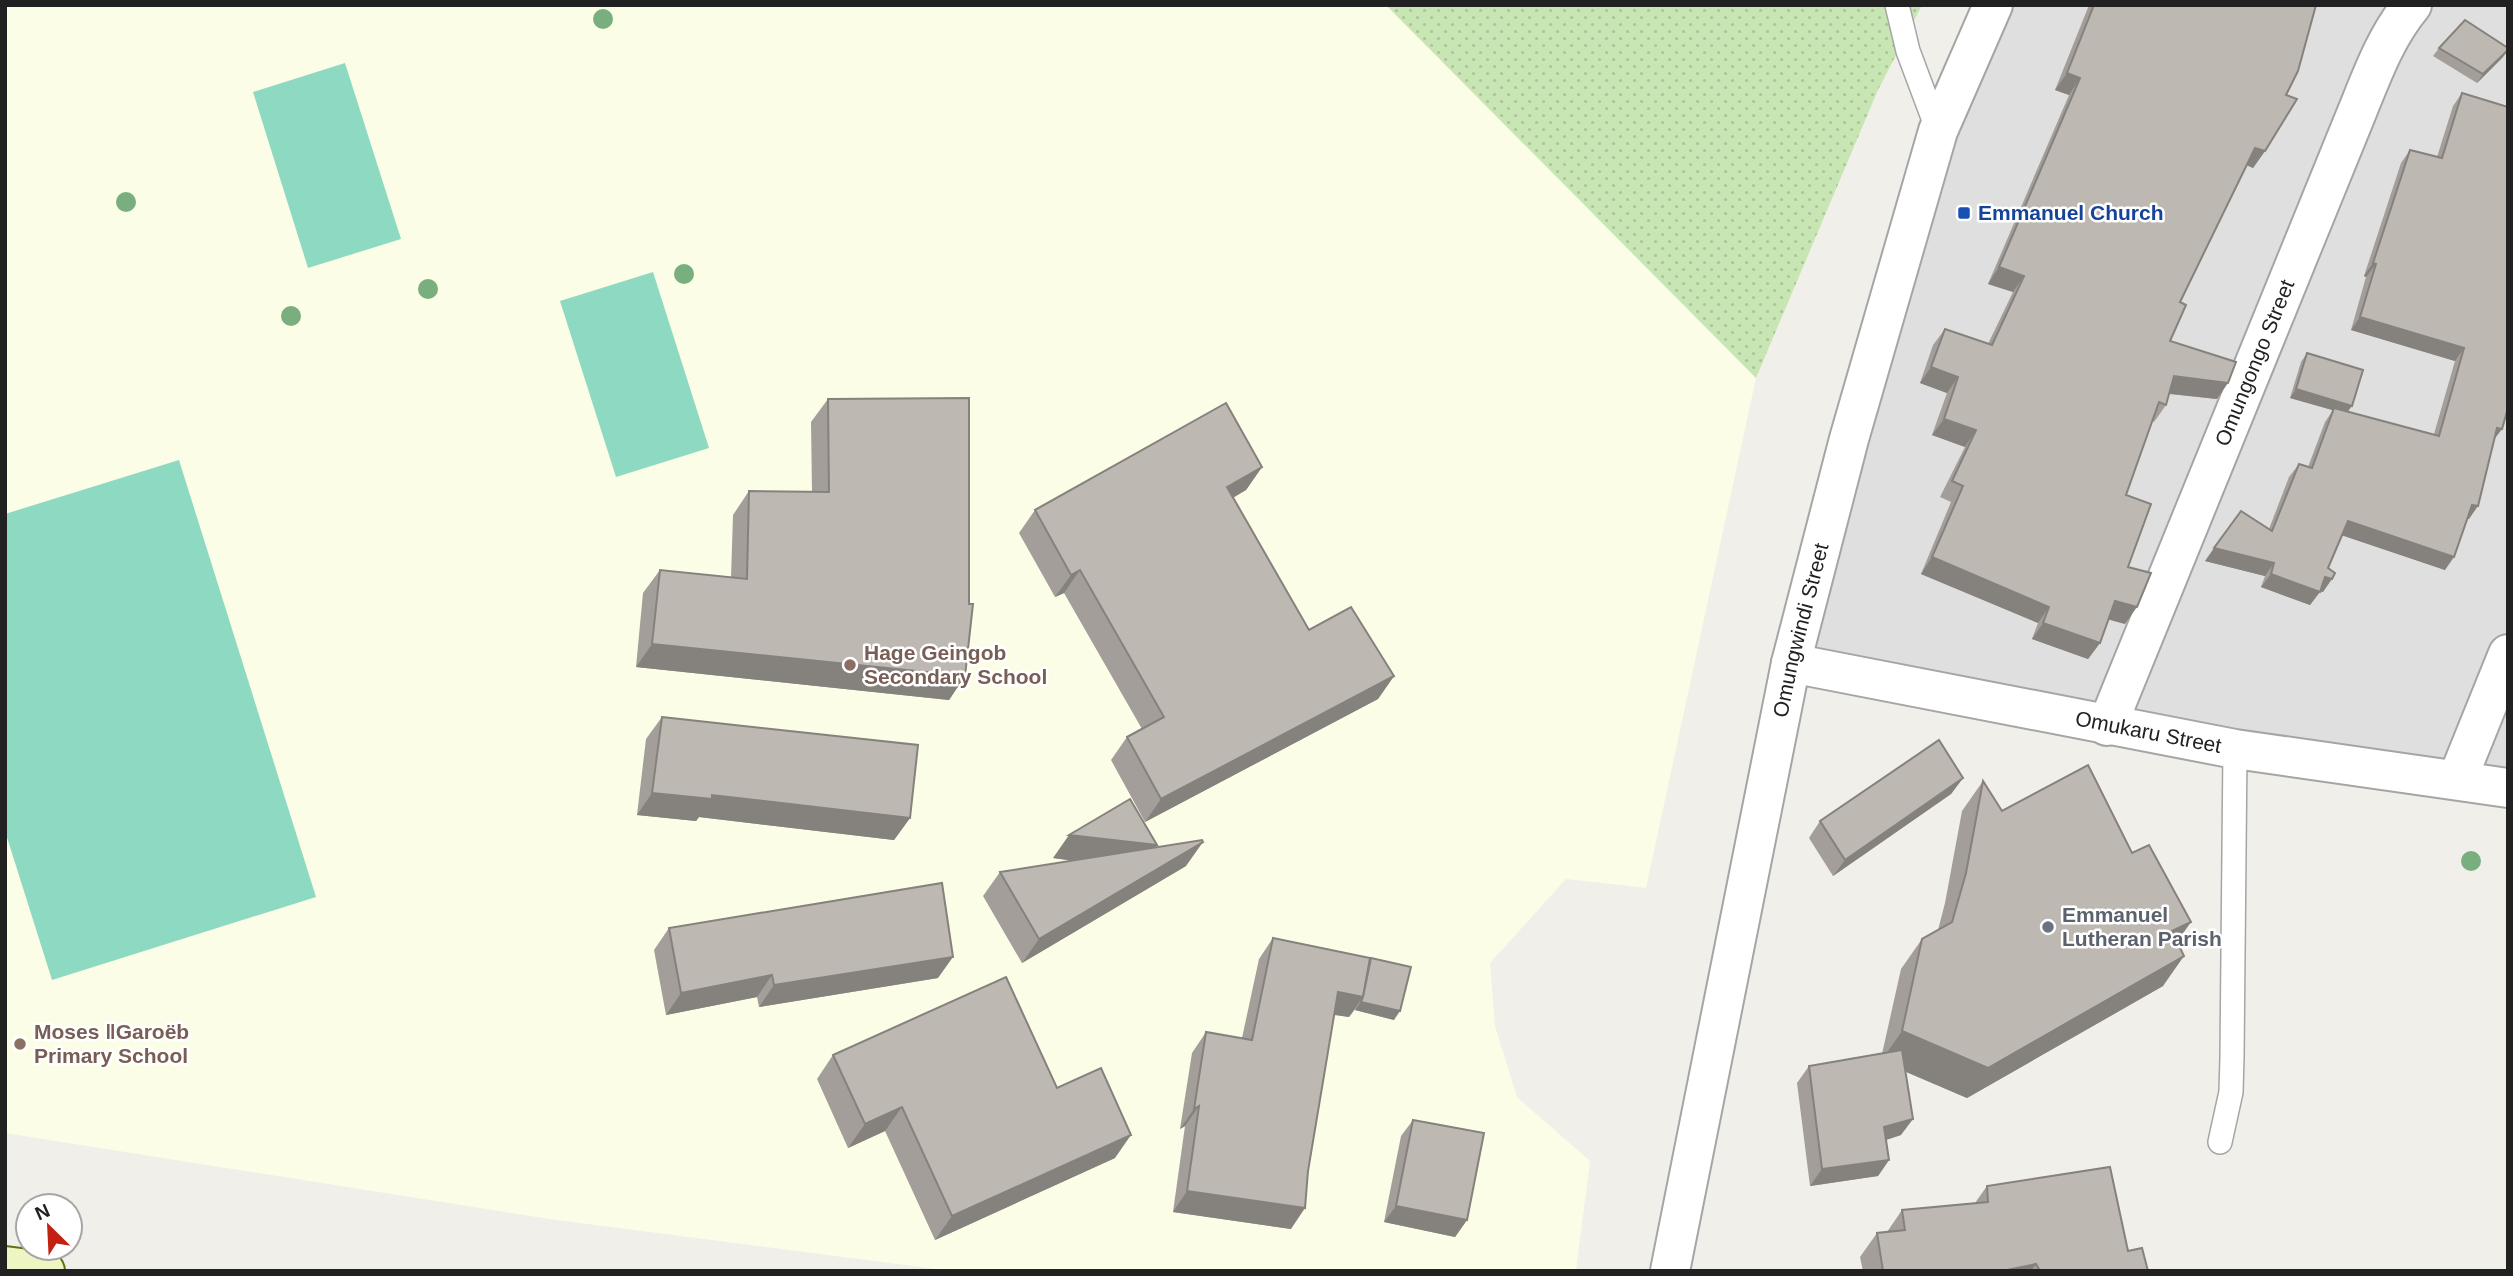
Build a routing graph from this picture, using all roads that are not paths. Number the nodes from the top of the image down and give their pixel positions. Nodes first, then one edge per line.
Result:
1 (1897, 5) edge
2 (1993, 5) edge
3 (2412, 5) edge
4 (1938, 131) junction
5 (2508, 654) edge
6 (1791, 663) junction
7 (2107, 726) junction
8 (2235, 748) junction
9 (2457, 780) junction
10 (2508, 788) edge
11 (2220, 1142) dead end
12 (5, 1266) edge
13 (45, 1271) edge
14 (1670, 1271) edge

1 - 4 lane
2 - 4 street, Omungwindi Street
3 - 7 street, Omungongo Street
4 - 6 street, Omungwindi Street
5 - 9 street
6 - 7 street, Omukaru Street
6 - 14 street, Omungwindi Street
7 - 8 street, Omukaru Street
8 - 9 street, Omukaru Street
8 - 11 lane
9 - 10 street, Omukaru Street
12 - 13 main road

